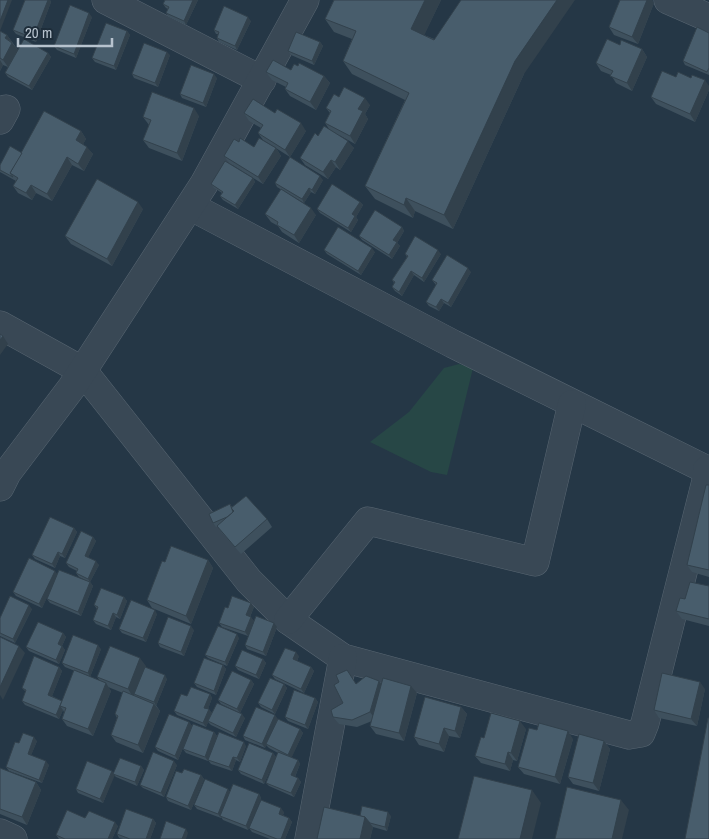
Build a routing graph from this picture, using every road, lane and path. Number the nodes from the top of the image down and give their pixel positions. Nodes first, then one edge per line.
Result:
1 (106, 0) edge
2 (305, 0) edge
3 (668, 0) edge
4 (709, 18) edge
5 (262, 80) junction
6 (190, 206) junction
7 (0, 325) edge
8 (83, 371) junction
9 (572, 404) junction
10 (708, 470) edge
11 (0, 487) edge
12 (288, 620) junction
13 (342, 658) junction
14 (0, 833) edge
15 (12, 839) edge
16 (310, 839) edge

1 - 5 street
2 - 5 street
3 - 4 street
5 - 6 street
6 - 8 street
6 - 9 street
7 - 8 street
8 - 11 street
8 - 12 street
9 - 10 street
9 - 12 street
10 - 13 street
12 - 13 street
13 - 16 street
14 - 15 street

